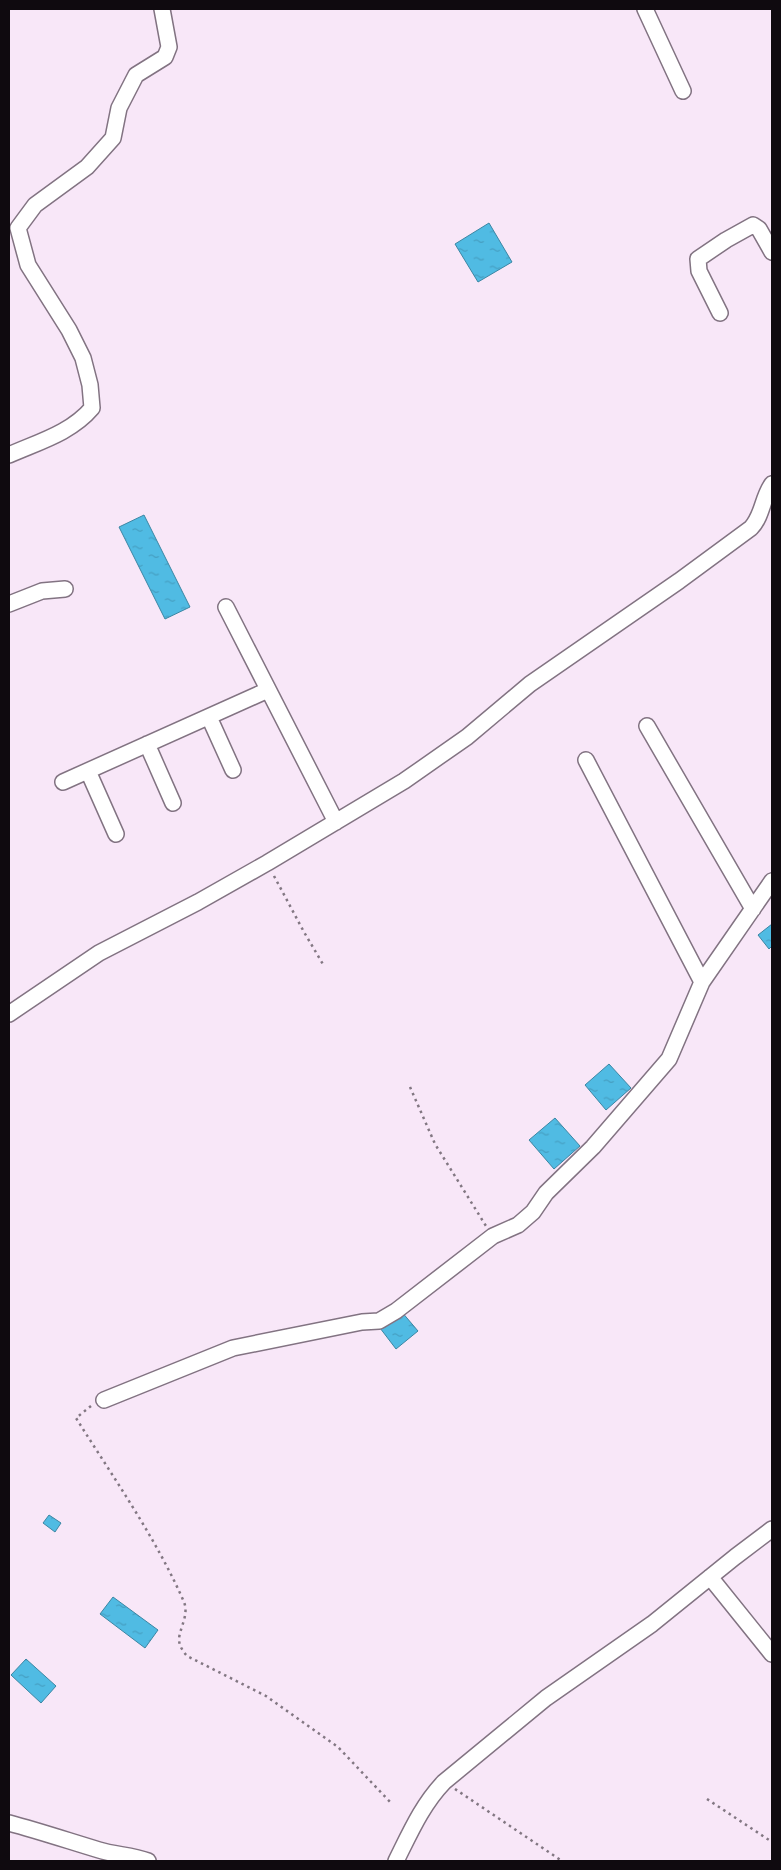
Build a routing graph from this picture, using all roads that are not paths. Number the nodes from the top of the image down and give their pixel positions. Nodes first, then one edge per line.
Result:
1 (162, 9) edge
2 (645, 9) edge
3 (683, 91) dead end
4 (772, 252) edge
5 (720, 313) dead end
6 (9, 455) edge
7 (772, 484) edge
8 (66, 589) dead end
9 (9, 604) edge
10 (226, 607) dead end
11 (268, 690) junction
12 (209, 717) junction
13 (647, 726) dead end
14 (147, 744) junction
15 (586, 760) dead end
16 (233, 770) dead end
17 (88, 771) junction
18 (63, 782) dead end
19 (173, 803) dead end
20 (336, 822) junction
21 (116, 834) dead end
22 (772, 881) edge
23 (752, 909) junction
24 (702, 982) junction
25 (9, 1014) edge
26 (104, 1400) road end
27 (772, 1529) edge
28 (710, 1577) junction
29 (772, 1654) edge
30 (9, 1823) edge
31 (148, 1861) edge
32 (396, 1861) edge

1 - 6 street
2 - 3 street
4 - 5 street
7 - 20 street
8 - 9 street
10 - 11 street
11 - 12 street
11 - 20 street
12 - 14 street
12 - 16 street
13 - 23 street
14 - 17 street
14 - 19 street
15 - 24 street
17 - 18 street
17 - 21 street
20 - 25 street
22 - 23 street
23 - 24 street
24 - 26 street
27 - 28 street
28 - 29 street
28 - 32 street
30 - 31 street

